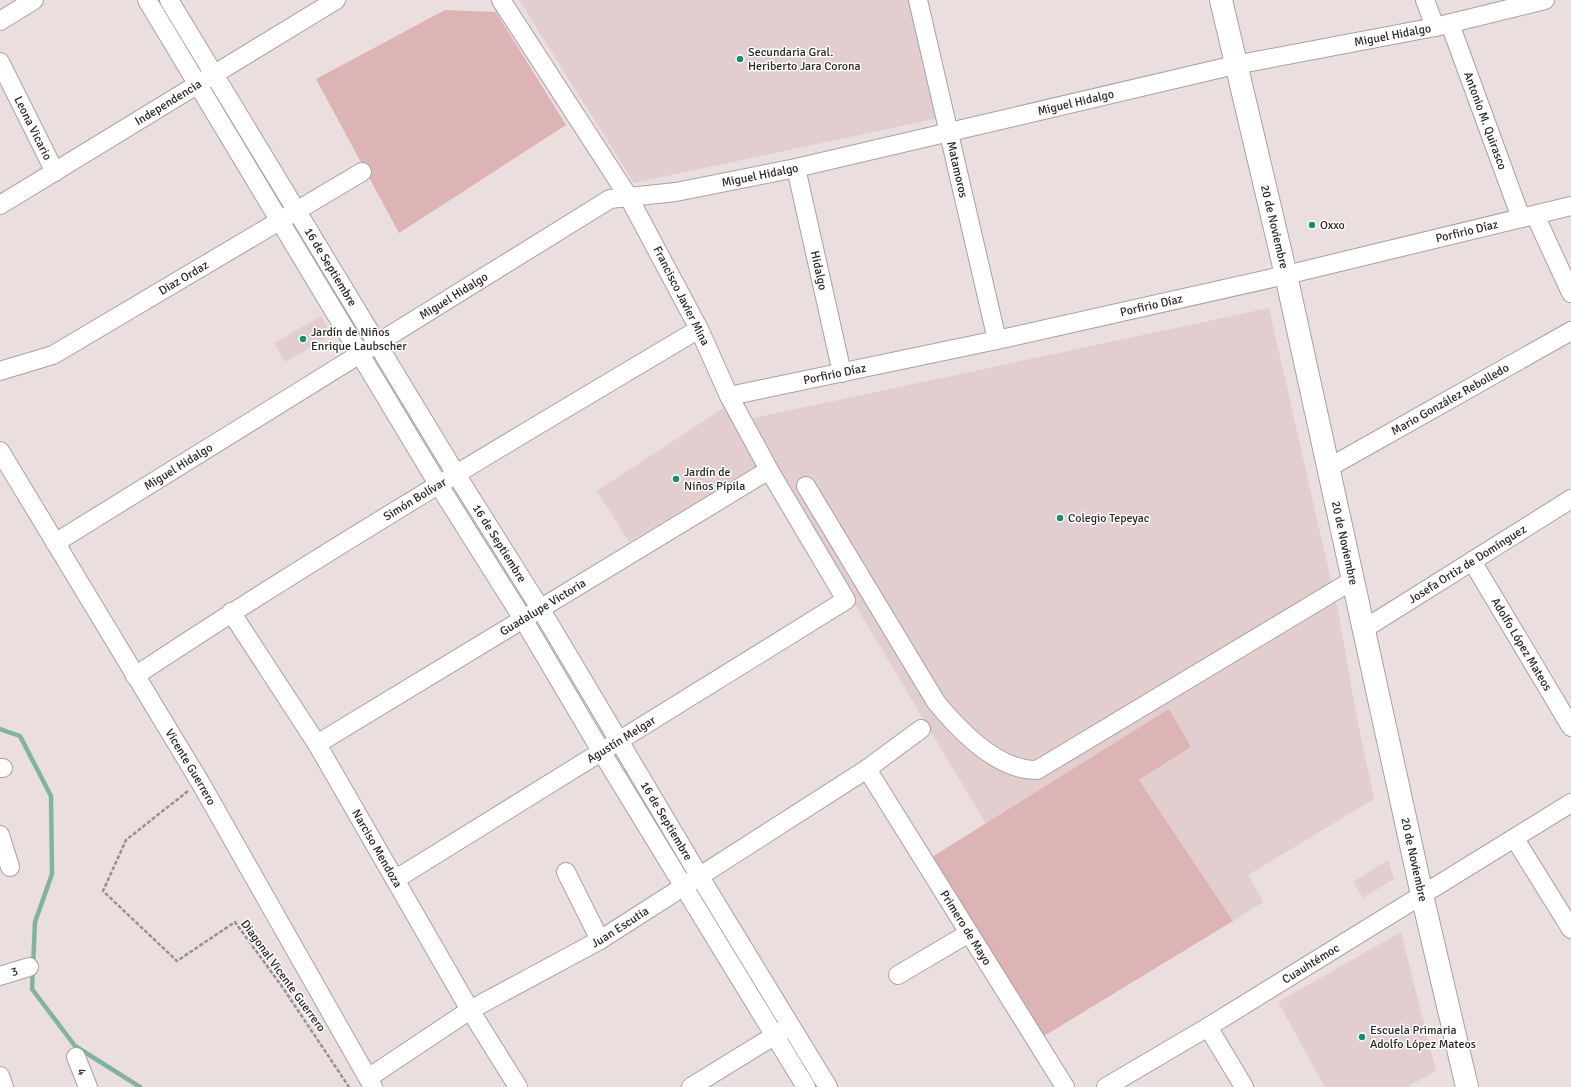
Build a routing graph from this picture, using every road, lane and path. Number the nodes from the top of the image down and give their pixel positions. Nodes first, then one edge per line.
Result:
1 (34, 0) edge
2 (147, 0) edge
3 (169, 0) edge
4 (336, 0) edge
5 (501, 0) edge
6 (918, 0) edge
7 (1221, 0) edge
8 (1425, 0) edge
9 (1545, 0) edge
10 (0, 21) edge
11 (1442, 25) junction
12 (0, 62) edge
13 (1235, 65) junction
14 (215, 75) junction
15 (199, 85) junction
16 (949, 132) junction
17 (796, 168) junction
18 (55, 172) junction
19 (362, 172) dead end
20 (628, 196) junction
21 (0, 205) edge
22 (1571, 206) edge
23 (298, 210) junction
24 (1528, 217) junction
25 (280, 220) junction
26 (1286, 275) junction
27 (1571, 293) edge
28 (699, 329) junction
29 (1571, 330) edge
30 (997, 340) junction
31 (376, 343) junction
32 (359, 353) junction
33 (0, 371) edge
34 (842, 373) junction
35 (730, 396) junction
36 (0, 451) edge
37 (1328, 468) junction
38 (768, 470) junction
39 (456, 474) junction
40 (438, 484) junction
41 (806, 486) dead end
42 (1571, 499) edge
43 (55, 543) junction
44 (1472, 561) junction
45 (1353, 580) junction
46 (846, 600) joint
47 (540, 608) junction
48 (231, 612) junction
49 (523, 618) junction
50 (1364, 629) junction
51 (135, 676) junction
52 (1571, 727) edge
53 (921, 729) dead end
54 (619, 740) junction
55 (318, 744) junction
56 (601, 751) junction
57 (867, 769) junction
58 (200, 782) junction
59 (1571, 803) edge
60 (0, 835) edge
61 (1515, 839) junction
62 (10, 867) dead end
63 (566, 872) dead end
64 (700, 877) junction
65 (396, 879) junction
66 (685, 887) junction
67 (1422, 895) junction
68 (1571, 929) edge
69 (969, 933) junction
70 (600, 940) junction
71 (29, 968) dead end
72 (898, 975) dead end
73 (0, 976) edge
74 (470, 1010) junction
75 (791, 1026) junction
76 (1208, 1027) junction
77 (775, 1036) junction
78 (76, 1057) dead end
79 (0, 1076) edge
80 (371, 1083) edge
81 (4, 1087) edge
82 (88, 1087) edge
83 (350, 1087) edge
84 (518, 1087) edge
85 (691, 1087) edge
86 (806, 1087) edge
87 (828, 1087) edge
88 (1066, 1087) edge
89 (1106, 1087) edge
90 (1244, 1087) edge
91 (1467, 1087) edge

1 - 10 street
2 - 15 street, 16 de Septiembre
3 - 14 street, 16 de Septiembre
4 - 14 street, Independencia
5 - 20 street, Francisco Javier Mina
6 - 16 street, Matamoros
7 - 13 main road, 20 de Noviembre
8 - 11 street, Antonio M. Quirasco
9 - 11 street, Miguel Hidalgo
11 - 13 street, Miguel Hidalgo
11 - 24 street, Antonio M. Quirasco
12 - 18 street, Leona Vicario
13 - 16 street, Miguel Hidalgo
13 - 26 main road, 20 de Noviembre
14 - 15 street, Independencia
14 - 23 street, 16 de Septiembre
15 - 18 street, Independencia
15 - 25 street, 16 de Septiembre
16 - 17 street, Miguel Hidalgo
16 - 30 street, Matamoros
17 - 20 street, Miguel Hidalgo
17 - 34 street, Hidalgo
18 - 21 street, Independencia
19 - 23 street, Diaz Ordaz
20 - 28 street, Francisco Javier Mina
20 - 31 street, Miguel Hidalgo
22 - 24 street, Porfirio Díaz
23 - 25 street, Diaz Ordaz
23 - 31 street, 16 de Septiembre
24 - 26 street, Porfirio Díaz
24 - 27 street, Antonio M. Quirasco
25 - 32 street, 16 de Septiembre
25 - 33 street, Diaz Ordaz
26 - 30 street, Porfirio Díaz
26 - 37 main road, 20 de Noviembre
28 - 35 street, Francisco Javier Mina
28 - 39 street, Simón Bolívar
29 - 37 street, Mario González Rebolledo
30 - 34 street, Porfirio Díaz
31 - 32 street, Miguel Hidalgo
31 - 39 street, 16 de Septiembre
32 - 40 street, 16 de Septiembre
32 - 43 street, Miguel Hidalgo
34 - 35 street, Porfirio Díaz
35 - 38 street, Francisco Javier Mina
36 - 43 street, Vicente Guerrero
37 - 45 main road, 20 de Noviembre
38 - 46 street, Francisco Javier Mina
38 - 47 street, Guadalupe Victoria
39 - 40 street, Simón Bolívar
39 - 47 street, 16 de Septiembre
40 - 48 street, Simón Bolívar
40 - 49 street, 16 de Septiembre
41 - 45 street
42 - 44 street, Josefa Ortiz de Domínguez
43 - 51 street, Vicente Guerrero
44 - 50 street, Josefa Ortiz de Domínguez
44 - 52 street, Adolfo López Mateos
45 - 50 main road, 20 de Noviembre
46 - 54 street, Agustín Melgar
47 - 49 street, Guadalupe Victoria
47 - 54 street, 16 de Septiembre
48 - 51 street, Simón Bolívar
48 - 55 street, Narciso Mendoza
49 - 55 street, Guadalupe Victoria
49 - 56 street, 16 de Septiembre
50 - 67 main road, 20 de Noviembre
51 - 58 street, Vicente Guerrero
53 - 57 street, Juan Escutia
54 - 56 street, Agustín Melgar
54 - 64 street, 16 de Septiembre
55 - 65 street, Narciso Mendoza
56 - 65 street, Agustín Melgar
56 - 66 street, 16 de Septiembre
57 - 64 street, Juan Escutia
57 - 69 street, Primero de Mayo
58 - 80 street, Vicente Guerrero
58 - 83 path, Diagonal Vicente Guerrero
59 - 61 street, Cuauhtémoc
60 - 62 street
61 - 67 street, Cuauhtémoc
61 - 68 street
63 - 70 street
64 - 66 street, Juan Escutia
64 - 75 street, 16 de Septiembre
65 - 74 street, Narciso Mendoza
66 - 70 street, Juan Escutia
66 - 77 street, 16 de Septiembre
67 - 76 street, Cuauhtémoc
67 - 91 main road, 20 de Noviembre
69 - 72 street
69 - 88 street, Primero de Mayo
70 - 74 street, Juan Escutia
71 - 73 street, 3
74 - 80 street, Juan Escutia
74 - 84 street, Narciso Mendoza
75 - 77 street
75 - 87 street, 16 de Septiembre
76 - 89 street, Cuauhtémoc
76 - 90 street
77 - 85 street
77 - 86 street, 16 de Septiembre
78 - 82 street, 4
79 - 81 street

